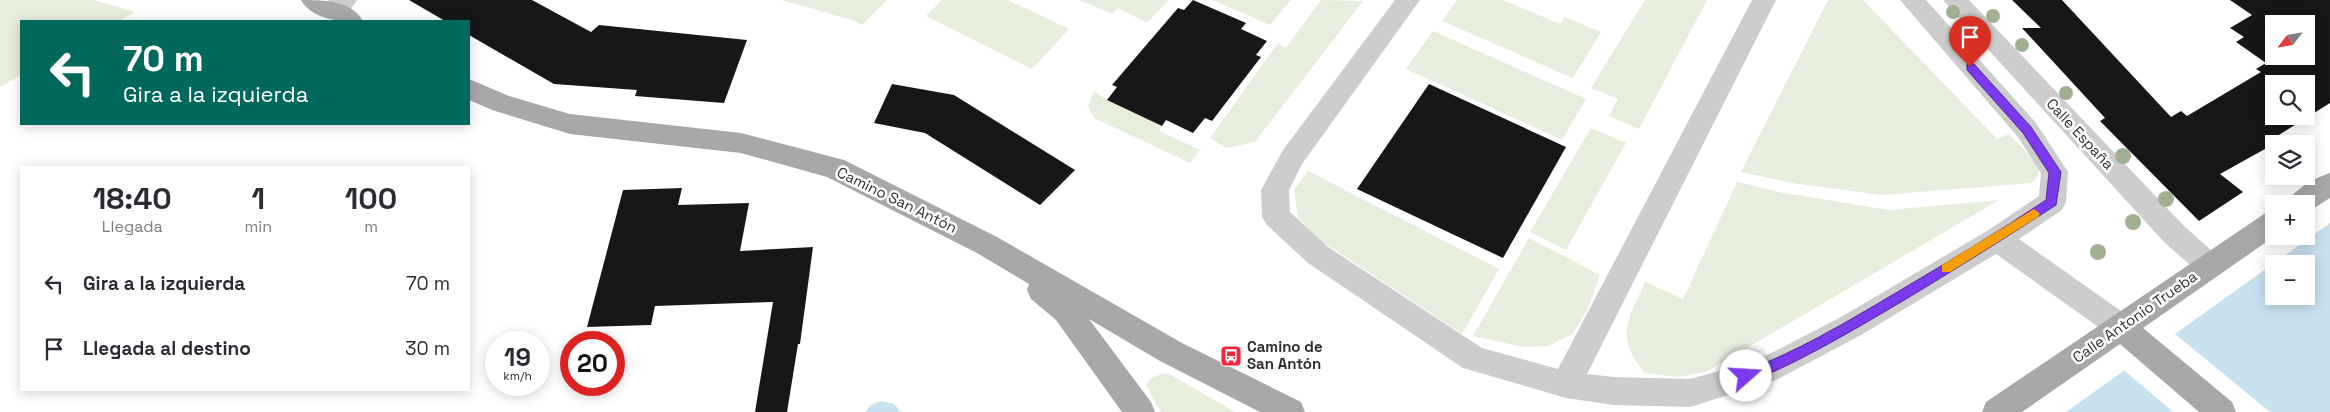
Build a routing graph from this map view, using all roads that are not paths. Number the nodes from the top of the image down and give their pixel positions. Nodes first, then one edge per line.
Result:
1 (1408, 0) edge
2 (1764, 0) edge
3 (1912, 0) edge
4 (1955, 0) edge
5 (470, 89) edge
6 (2330, 184) edge
7 (2314, 195) edge
8 (2265, 228) edge
9 (1997, 239) junction
10 (987, 245) junction
11 (2209, 265) junction
12 (2121, 327) junction
13 (1566, 385) junction
14 (1140, 412) edge
15 (1290, 412) edge
16 (1997, 412) edge
17 (2221, 412) edge

1 - 13 street
2 - 13 street
3 - 9 street
4 - 11 street, Calle España
5 - 10 main road, Camino San Antón
6 - 7 main road
8 - 11 main road, Calle Antonio Trueba
9 - 12 street
9 - 13 street
10 - 14 main road
10 - 15 main road, Camino San Antón
11 - 12 main road, Calle Antonio Trueba
12 - 16 main road, Calle Antonio Trueba
12 - 17 main road

